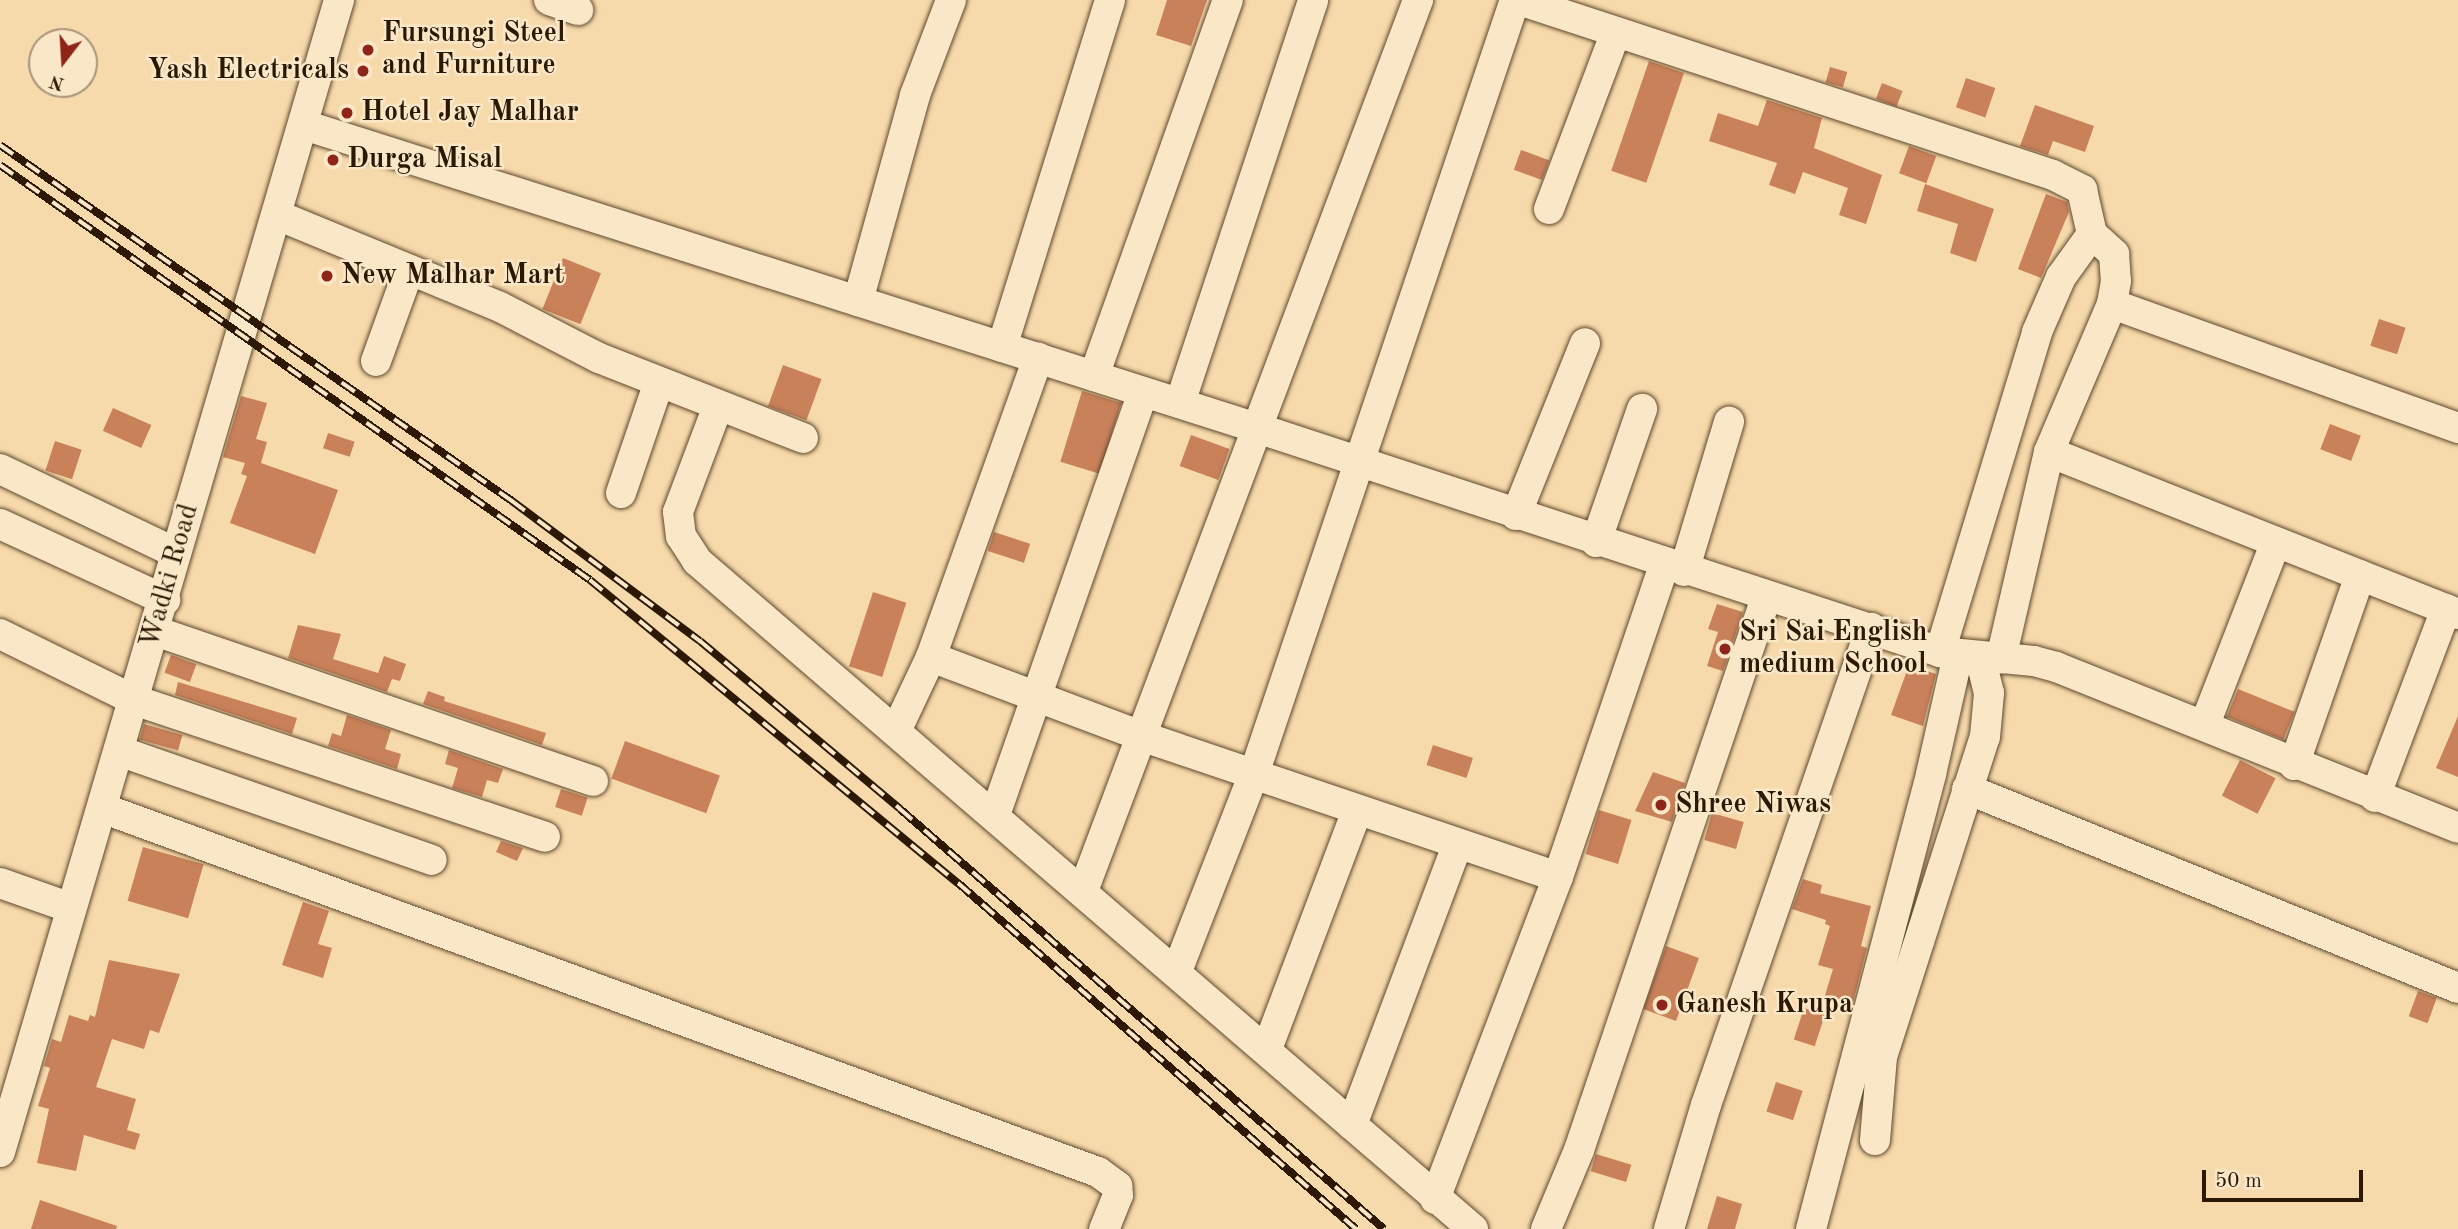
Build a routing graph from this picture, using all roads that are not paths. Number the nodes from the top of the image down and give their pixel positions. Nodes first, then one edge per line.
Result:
1 (339, 0) edge
2 (549, 0) edge
3 (951, 0) edge
4 (1110, 0) edge
5 (1228, 0) edge
6 (1313, 0) edge
7 (1418, 0) edge
8 (1517, 0) edge
9 (578, 10) dead end
10 (1616, 32) junction
11 (304, 125) junction
12 (1549, 209) dead end
13 (277, 215) junction
14 (2092, 234) junction
15 (409, 270) junction
16 (858, 301) junction
17 (2112, 304) junction
18 (1585, 343) dead end
19 (1002, 347) junction
20 (1038, 358) junction
21 (376, 361) dead end
22 (1094, 376) junction
23 (659, 382) junction
24 (1143, 392) junction
25 (1180, 403) junction
26 (718, 406) junction
27 (1642, 409) dead end
28 (1729, 422) dead end
29 (1257, 428) junction
30 (2458, 428) edge
31 (803, 438) dead end
32 (2049, 452) junction
33 (1357, 462) junction
34 (0, 469) edge
35 (621, 493) dead end
36 (1516, 515) junction
37 (0, 524) edge
38 (1596, 542) junction
39 (2276, 542) junction
40 (176, 553) junction
41 (1674, 568) junction
42 (2360, 575) junction
43 (1766, 598) junction
44 (165, 600) junction
45 (2452, 611) edge
46 (1871, 628) junction
47 (155, 631) junction
48 (0, 634) edge
49 (1970, 656) junction
50 (931, 657) junction
51 (1037, 697) junction
52 (134, 700) junction
53 (2205, 724) junction
54 (896, 731) junction
55 (1141, 736) junction
56 (118, 751) junction
57 (2294, 765) junction
58 (1254, 774) junction
59 (593, 781) dead end
60 (1967, 789) junction
61 (2375, 797) junction
62 (102, 808) junction
63 (1356, 811) junction
64 (995, 816) junction
65 (2458, 828) edge
66 (545, 837) dead end
67 (1457, 846) junction
68 (432, 860) dead end
69 (1558, 877) junction
70 (0, 883) edge
71 (1083, 891) junction
72 (71, 908) junction
73 (1177, 971) junction
74 (2458, 988) edge
75 (1267, 1049) junction
76 (3, 1120) edge
77 (1352, 1125) junction
78 (1875, 1140) dead end
79 (0, 1152) edge
80 (1435, 1199) junction
81 (1104, 1229) edge
82 (1473, 1229) edge
83 (1546, 1229) edge
84 (1669, 1229) edge
85 (1811, 1229) edge

1 - 11 street, Wadki Road
2 - 9 street
3 - 16 street
4 - 19 street
5 - 22 street
6 - 25 street
7 - 29 street
8 - 10 street
8 - 33 street
10 - 12 street
10 - 14 street
11 - 13 street, Wadki Road
11 - 16 street
13 - 15 street
13 - 40 street, Wadki Road
14 - 17 street
14 - 49 street
15 - 21 street
15 - 23 street
16 - 19 street
17 - 30 street
17 - 32 street
18 - 36 street
19 - 20 street
20 - 22 street
20 - 50 street
22 - 24 street
23 - 26 street
23 - 35 street
24 - 25 street
24 - 51 street
25 - 29 street
26 - 31 street
26 - 54 street
27 - 38 street
28 - 41 street
29 - 33 street
29 - 55 street
32 - 39 street
32 - 49 street
33 - 36 street
33 - 58 street
34 - 40 street
36 - 38 street
37 - 44 street
38 - 41 street
39 - 42 street
39 - 53 street
40 - 44 street, Wadki Road
41 - 43 street
41 - 69 street
42 - 45 street
42 - 57 street
43 - 46 street
43 - 83 street
44 - 47 street, Wadki Road
45 - 61 street
46 - 49 street
46 - 84 street
47 - 52 street, Wadki Road
47 - 59 street
48 - 52 street
49 - 53 street
49 - 60 street
49 - 85 street
50 - 51 street
50 - 54 street
51 - 55 street
51 - 64 street
52 - 56 street, Wadki Road
52 - 66 street
53 - 57 street
54 - 64 street
55 - 58 street
55 - 71 street
56 - 62 street, Wadki Road
56 - 68 street
57 - 61 street
58 - 63 street
58 - 73 street
60 - 74 street
60 - 78 street
61 - 65 street
62 - 72 street, Wadki Road
62 - 81 street
63 - 67 street
63 - 75 street
64 - 71 street
67 - 69 street
67 - 77 street
69 - 80 street
70 - 72 street
71 - 73 street
72 - 76 street, Wadki Road
73 - 75 street
75 - 77 street
76 - 79 street, Wadki Road
77 - 80 street
80 - 82 street

